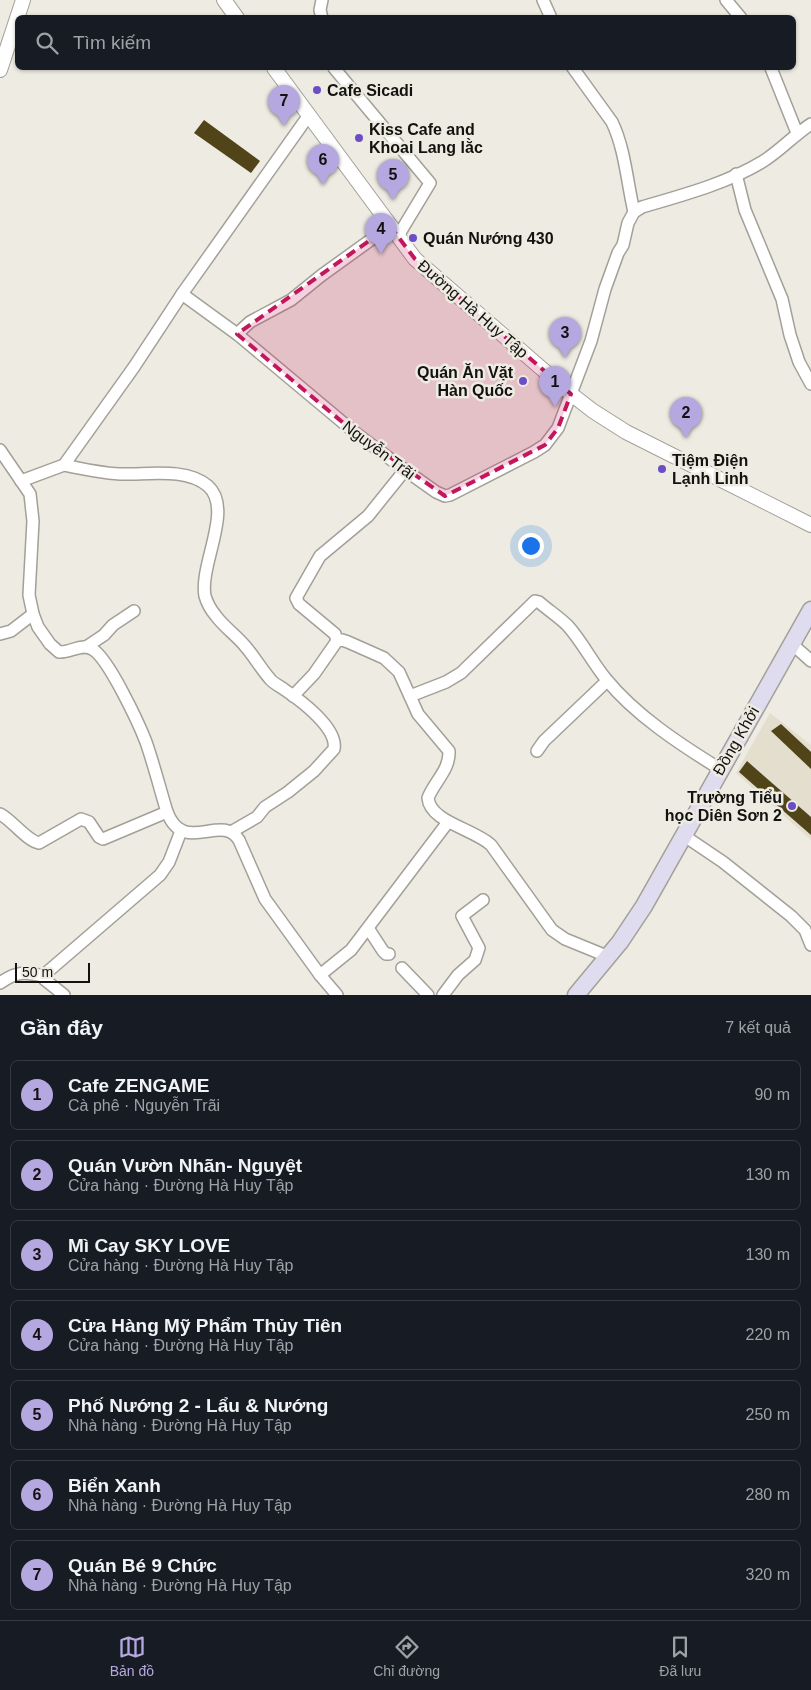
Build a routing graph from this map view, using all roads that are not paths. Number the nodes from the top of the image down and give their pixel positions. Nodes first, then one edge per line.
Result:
1 (23, 0) edge
2 (224, 0) edge
3 (322, 0) edge
4 (543, 0) edge
5 (726, 0) edge
6 (18, 15) edge
7 (235, 15) edge
8 (321, 15) edge
9 (550, 15) edge
10 (738, 15) edge
11 (15, 24) edge
12 (0, 70) edge
13 (275, 70) edge
14 (336, 70) edge
15 (574, 70) edge
16 (772, 70) edge
17 (309, 115) junction
18 (811, 124) edge
19 (797, 133) junction
20 (736, 174) junction
21 (634, 212) junction
22 (394, 231) junction
23 (182, 294) junction
24 (237, 334) junction
25 (811, 384) edge
26 (571, 394) junction
27 (0, 450) edge
28 (64, 465) junction
29 (405, 470) junction
30 (21, 481) junction
31 (811, 525) edge
32 (811, 610) edge
33 (134, 611) dead end
34 (32, 614) junction
35 (0, 634) edge
36 (337, 641) junction
37 (792, 644) junction
38 (86, 647) junction
39 (811, 661) edge
40 (607, 681) junction
41 (294, 696) junction
42 (410, 696) junction
43 (537, 751) dead end
44 (720, 769) junction
45 (166, 812) junction
46 (0, 814) edge
47 (448, 822) junction
48 (181, 831) junction
49 (231, 832) junction
50 (683, 835) junction
51 (483, 900) dead end
52 (368, 928) junction
53 (811, 945) edge
54 (389, 954) dead end
55 (610, 957) junction
56 (402, 968) dead end
57 (320, 975) junction
58 (44, 976) junction
59 (0, 983) edge
60 (64, 995) edge
61 (337, 995) edge
62 (428, 995) edge
63 (443, 995) edge
64 (576, 995) edge

1 - 6 street
2 - 7 street
3 - 8 street
4 - 9 street
5 - 10 street
11 - 12 street
13 - 17 street, Đường Hà Huy Tập
14 - 22 street
15 - 21 street
16 - 19 street
17 - 22 street, Đường Hà Huy Tập
17 - 23 street
18 - 19 street
19 - 20 street
20 - 21 street
20 - 25 street
21 - 26 street, Nguyễn Trãi
22 - 24 street
22 - 26 street, Đường Hà Huy Tập
23 - 24 street, Nguyễn Trãi
23 - 28 street
24 - 29 street, Nguyễn Trãi
26 - 29 street, Nguyễn Trãi
26 - 31 street, Đường Hà Huy Tập
27 - 30 street
28 - 30 street
28 - 41 street
29 - 36 street
30 - 34 street
32 - 37 main road, Đồng Khởi
33 - 38 street
34 - 35 street
34 - 38 street
36 - 41 street
36 - 42 street
37 - 39 street
37 - 44 main road, Đồng Khởi
38 - 45 street
40 - 42 street
40 - 43 street
40 - 44 street
41 - 49 street
42 - 47 street
44 - 50 main road, Đồng Khởi
45 - 46 street
45 - 48 street
47 - 52 street
47 - 55 street
48 - 49 street
48 - 58 street
49 - 57 street
50 - 53 street
50 - 55 main road, Đồng Khởi
51 - 63 street
52 - 54 street
52 - 57 street
55 - 64 main road, Đồng Khởi
56 - 62 street
57 - 61 street
58 - 59 street
58 - 60 street

